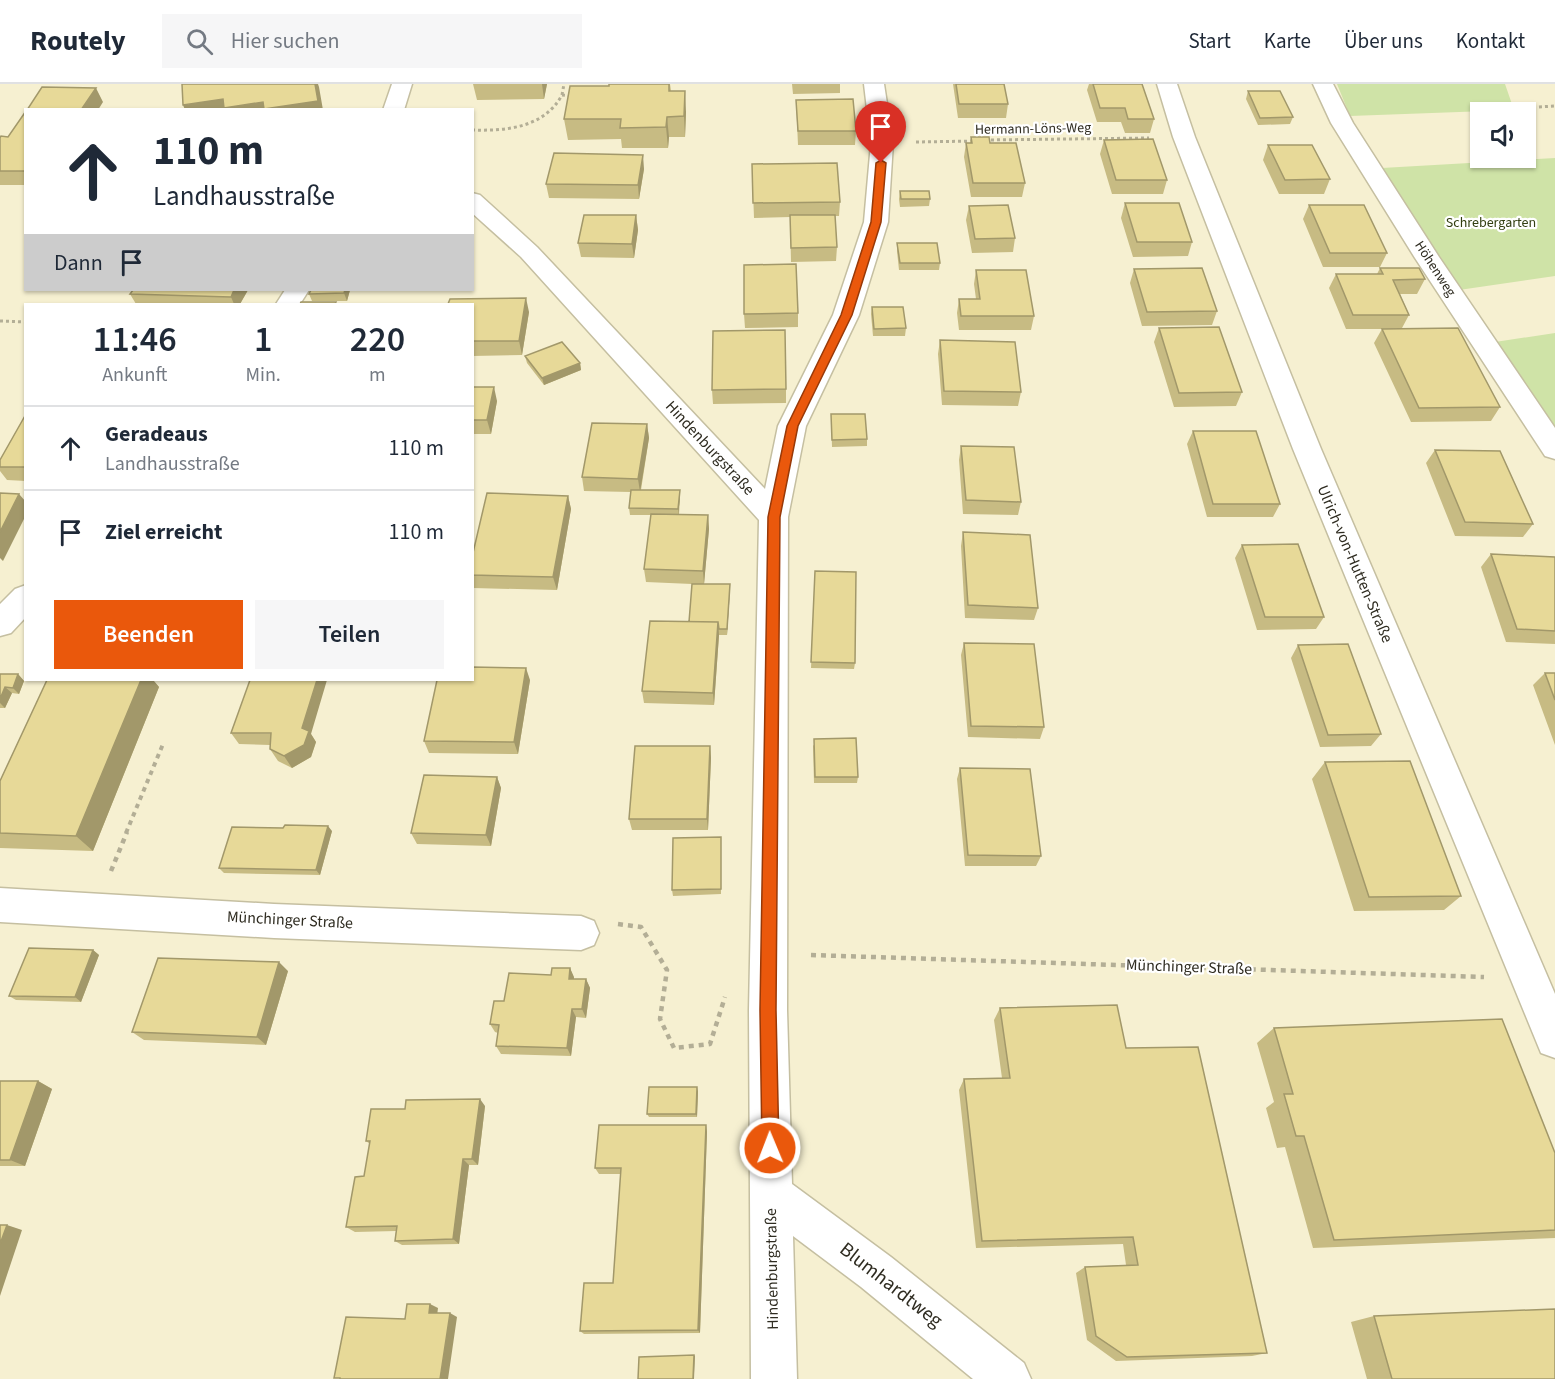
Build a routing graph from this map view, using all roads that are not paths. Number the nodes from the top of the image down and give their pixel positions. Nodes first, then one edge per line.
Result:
1 (402, 84) edge
2 (874, 84) edge
3 (1167, 84) edge
4 (1323, 84) edge
5 (394, 108) edge
6 (474, 202) edge
7 (1555, 449) edge
8 (774, 517) junction
9 (24, 599) edge
10 (0, 624) edge
11 (0, 905) edge
12 (581, 933) dead end
13 (1542, 978) edge
14 (1555, 1039) edge
15 (771, 1194) junction
16 (774, 1379) edge
17 (1008, 1379) edge

1 - 5 street
2 - 8 street
3 - 13 street, Ulrich-von-Hutten-Straße
4 - 7 street, Höhenweg
6 - 8 street, Hindenburgstraße
8 - 15 street, Hindenburgstraße
9 - 10 street
11 - 12 street, Münchinger Straße
13 - 14 street, Ulrich-von-Hutten-Straße
15 - 16 street, Hindenburgstraße
15 - 17 street, Blumhardtweg

